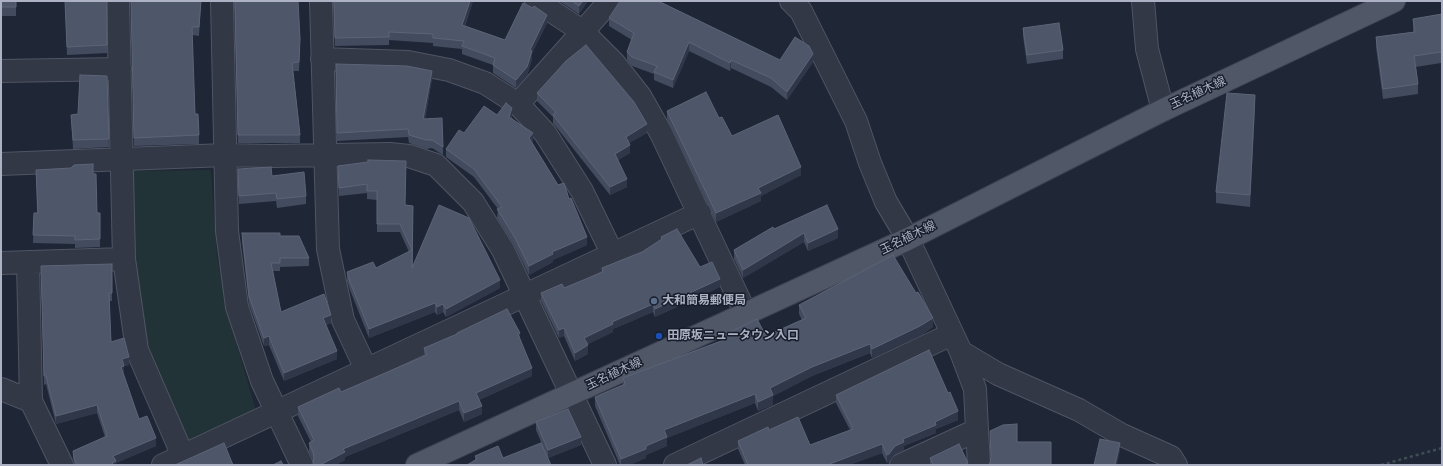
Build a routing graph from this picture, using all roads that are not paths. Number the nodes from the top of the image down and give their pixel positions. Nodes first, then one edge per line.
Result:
1 (118, 1) edge
2 (222, 1) edge
3 (321, 1) edge
4 (536, 1) edge
5 (610, 1) edge
6 (791, 1) edge
7 (1144, 1) edge
8 (1394, 1) edge
9 (582, 31) junction
10 (322, 59) junction
11 (120, 68) junction
12 (1, 71) edge
13 (518, 104) junction
14 (1163, 110) junction
15 (225, 155) junction
16 (325, 155) junction
17 (122, 158) junction
18 (1, 164) edge
19 (700, 213) junction
20 (908, 239) junction
21 (612, 253) junction
22 (124, 259) junction
23 (28, 262) junction
24 (1, 263) edge
25 (524, 294) junction
26 (746, 314) junction
27 (957, 343) junction
28 (366, 369) junction
29 (1, 389) edge
30 (572, 394) junction
31 (31, 401) junction
32 (276, 412) junction
33 (977, 430) junction
34 (183, 456) junction
35 (62, 465) edge
36 (163, 465) edge
37 (302, 465) edge
38 (418, 465) edge
39 (604, 465) edge
40 (675, 465) edge
41 (901, 465) edge
42 (979, 465) edge
43 (1176, 465) edge

1 - 11 street
2 - 15 street
3 - 10 street
4 - 9 street
5 - 9 street
6 - 20 street
7 - 14 street
8 - 14 main road, 玉名植木線
9 - 13 street
9 - 19 street
10 - 13 street
10 - 16 street
11 - 12 street
11 - 17 street
13 - 21 street
14 - 20 main road, 玉名植木線
15 - 16 street
15 - 17 street
15 - 32 street
16 - 25 street
16 - 28 street
17 - 18 street
17 - 22 street
19 - 21 street
19 - 26 street
20 - 26 main road, 玉名植木線
20 - 27 street
21 - 25 street
22 - 23 street
22 - 34 street
23 - 24 street
23 - 31 street
25 - 28 street
25 - 30 street
26 - 30 main road, 玉名植木線
27 - 33 street
27 - 40 street
27 - 43 street
28 - 32 street
29 - 31 street
30 - 38 main road, 玉名植木線
30 - 39 street
31 - 35 street
32 - 34 street
32 - 37 street
33 - 41 street
33 - 42 street
34 - 36 street

